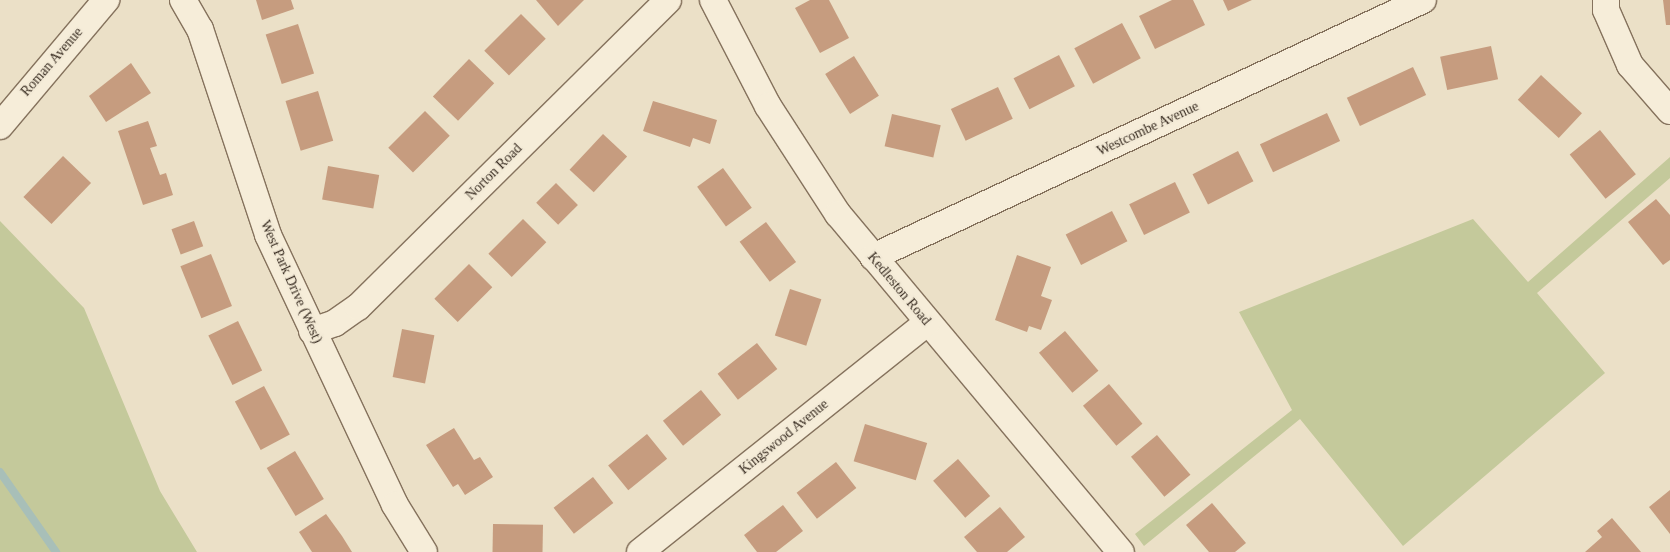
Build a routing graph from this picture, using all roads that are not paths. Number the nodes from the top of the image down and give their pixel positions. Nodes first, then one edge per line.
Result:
1 (106, 0) edge
2 (183, 0) edge
3 (668, 0) edge
4 (714, 0) edge
5 (1423, 0) edge
6 (1606, 0) edge
7 (1670, 111) edge
8 (0, 126) edge
9 (873, 257) junction
10 (927, 323) junction
11 (312, 331) junction
12 (424, 552) edge
13 (640, 552) edge
14 (1121, 552) edge

1 - 8 street, Roman Avenue
2 - 11 street, West Park Drive (West)
3 - 11 street, Norton Road
4 - 9 street, Kedleston Road
5 - 9 street, Westcombe Avenue
6 - 7 street
9 - 10 street, Kedleston Road
10 - 13 street, Kingswood Avenue
10 - 14 street, Kedleston Road
11 - 12 street, West Park Drive (West)

